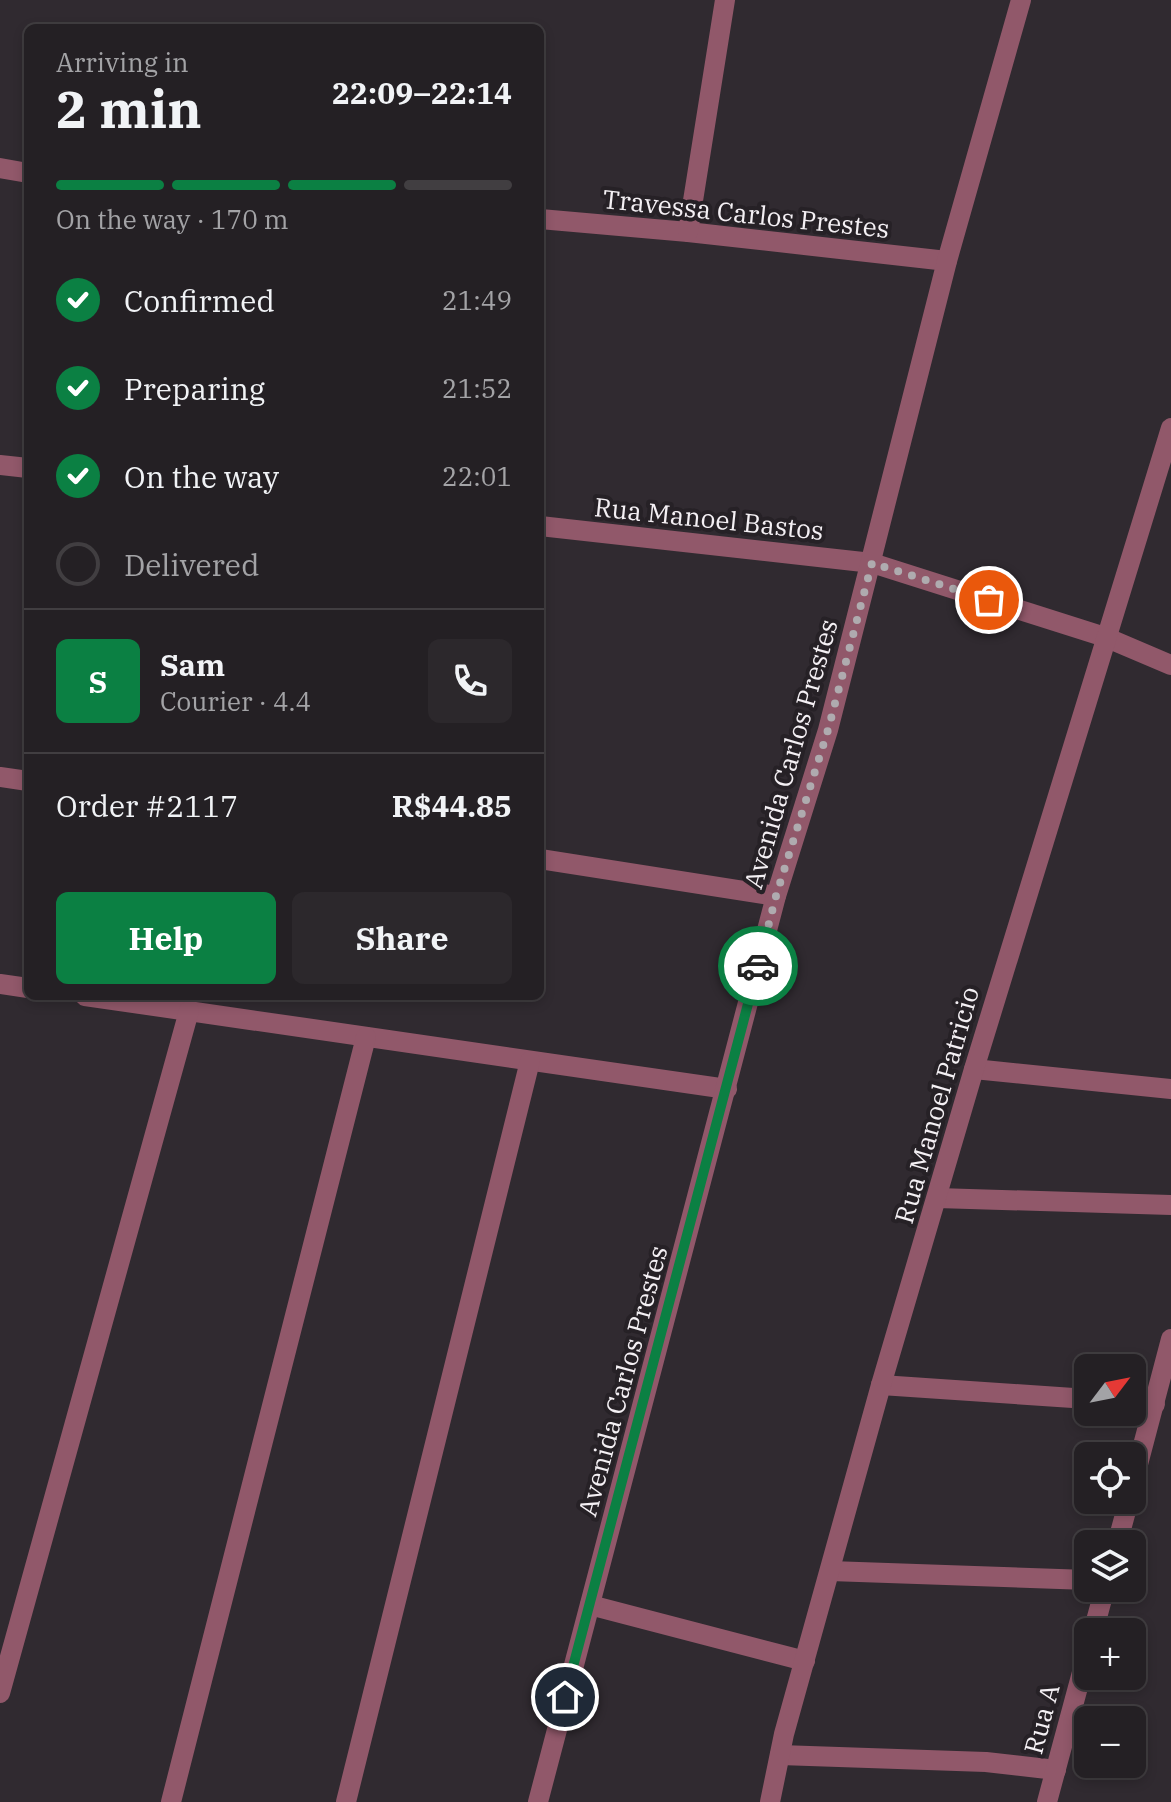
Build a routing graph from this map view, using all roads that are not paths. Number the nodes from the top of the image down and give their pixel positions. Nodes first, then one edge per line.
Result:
1 (715, 0) edge
2 (725, 0) edge
3 (1021, 0) edge
4 (721, 21) junction
5 (0, 168) edge
6 (24, 172) edge
7 (544, 219) edge
8 (688, 232) junction
9 (947, 261) junction
10 (1171, 428) edge
11 (0, 465) edge
12 (24, 468) edge
13 (544, 526) edge
14 (872, 563) junction
15 (1105, 637) junction
16 (1171, 665) edge
17 (0, 777) edge
18 (24, 780) edge
19 (544, 860) edge
20 (776, 896) junction
21 (0, 984) edge
22 (24, 987) edge
23 (113, 1000) edge
24 (189, 1011) junction
25 (366, 1037) junction
26 (530, 1061) junction
27 (974, 1069) junction
28 (727, 1089) junction
29 (1171, 1089) edge
30 (937, 1198) junction
31 (1171, 1205) edge
32 (1171, 1339) edge
33 (881, 1385) junction
34 (1074, 1398) edge
35 (1146, 1403) edge
36 (1155, 1404) junction
37 (1144, 1442) edge
38 (830, 1571) junction
39 (1074, 1580) edge
40 (590, 1605) junction
41 (805, 1661) junction
42 (1077, 1690) edge
43 (0, 1693) edge
44 (780, 1755) junction
45 (1056, 1770) junction
46 (171, 1802) edge
47 (346, 1802) edge
48 (538, 1802) edge
49 (770, 1802) edge
50 (1047, 1802) edge

1 - 4 street
2 - 4 street
3 - 9 street, Avenida Carlos Prestes
4 - 8 street
5 - 6 street
7 - 8 street, Travessa Carlos Prestes
8 - 9 street, Travessa Carlos Prestes
9 - 14 street, Avenida Carlos Prestes
10 - 15 street, Rua Manoel Patricio
11 - 12 street
13 - 14 street, Rua Manoel Bastos
14 - 15 street, Rua Manoel Bastos
14 - 20 street, Avenida Carlos Prestes
15 - 16 street, Rua Manoel Bastos
15 - 27 street, Rua Manoel Patricio
17 - 18 street
19 - 20 street
20 - 28 street, Avenida Carlos Prestes
21 - 22 street
23 - 24 street
24 - 25 street
24 - 43 street
25 - 26 street
25 - 46 street
26 - 28 street
26 - 47 street
27 - 29 street
27 - 30 street, Rua Manoel Patricio
28 - 40 street, Avenida Carlos Prestes
30 - 31 street
30 - 33 street, Rua Manoel Patricio
32 - 36 street
33 - 34 street
33 - 38 street, Rua Manoel Patricio
35 - 36 street
36 - 37 street
38 - 39 street
38 - 41 street, Rua Manoel Patricio
40 - 41 street
40 - 48 street, Avenida Carlos Prestes
41 - 44 street, Rua Manoel Patricio
42 - 45 street, Rua A
44 - 45 street
44 - 49 street, Rua Manoel Patricio
45 - 50 street, Rua A

